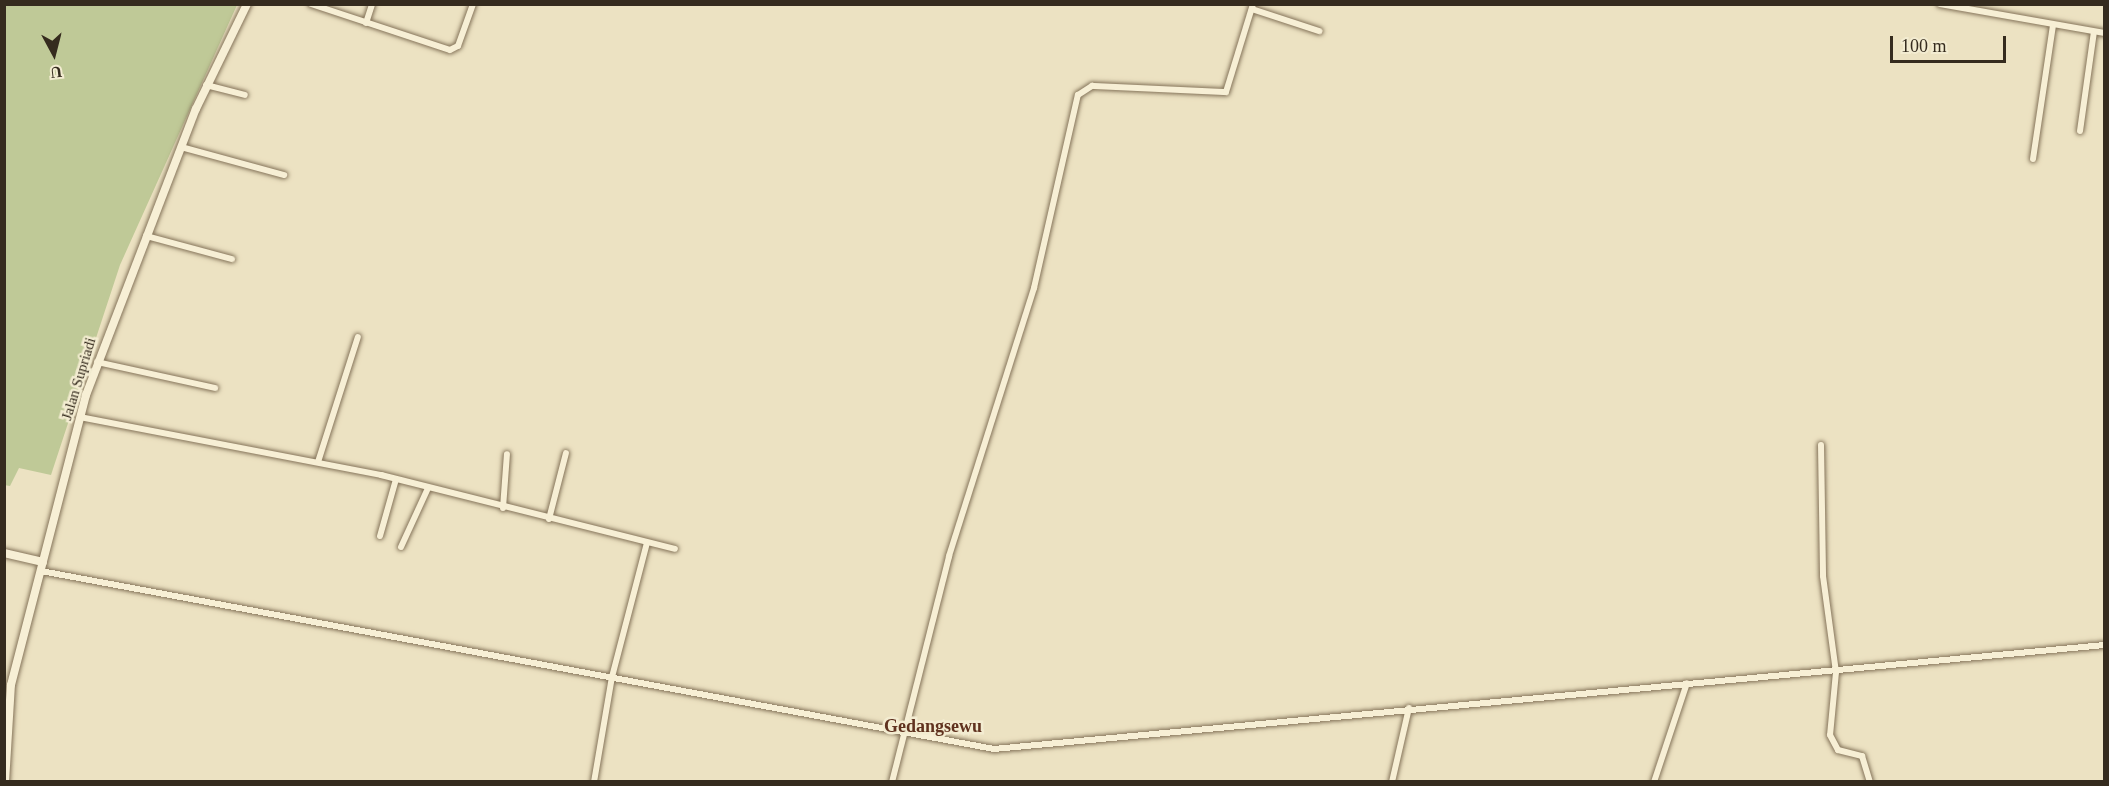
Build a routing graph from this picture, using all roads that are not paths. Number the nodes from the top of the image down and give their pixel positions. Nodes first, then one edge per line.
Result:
1 (247, 4) edge
2 (312, 4) edge
3 (372, 4) edge
4 (473, 4) edge
5 (1940, 4) edge
6 (1252, 7) edge
7 (366, 23) junction
8 (2053, 26) junction
9 (1319, 30) dead end
10 (2094, 32) junction
11 (2104, 33) edge
12 (206, 85) junction
13 (245, 95) dead end
14 (2080, 131) dead end
15 (181, 147) junction
16 (2034, 159) dead end
17 (284, 175) dead end
18 (145, 236) junction
19 (232, 259) dead end
20 (358, 337) dead end
21 (96, 362) junction
22 (215, 388) dead end
23 (80, 417) junction
24 (1821, 445) dead end
25 (566, 453) dead end
26 (507, 454) dead end
27 (318, 462) junction
28 (396, 479) junction
29 (428, 488) junction
30 (503, 508) junction
31 (549, 519) junction
32 (380, 536) dead end
33 (647, 543) junction
34 (401, 547) dead end
35 (675, 549) dead end
36 (4, 553) edge
37 (42, 566) junction
38 (2104, 645) edge
39 (1836, 672) junction
40 (612, 677) junction
41 (8, 684) edge
42 (1687, 684) junction
43 (1409, 708) junction
44 (904, 729) junction
45 (4, 782) edge
46 (594, 782) edge
47 (892, 782) edge
48 (1392, 782) edge
49 (1654, 782) edge
50 (1870, 782) edge

1 - 12 main road, Jalan Supriadi
2 - 7 street
3 - 7 street
4 - 7 street
5 - 8 street
6 - 9 street
6 - 44 street
8 - 10 street
8 - 16 street
10 - 11 street
10 - 14 street
12 - 13 street
12 - 15 main road, Jalan Supriadi
15 - 17 street
15 - 18 main road, Jalan Supriadi
18 - 19 street
18 - 21 main road, Jalan Supriadi
20 - 27 street
21 - 22 street
21 - 23 main road, Jalan Supriadi
23 - 27 street
23 - 37 main road, Jalan Supriadi
24 - 39 street
25 - 31 street
26 - 30 street
27 - 28 street
28 - 29 street
28 - 32 street
29 - 30 street
29 - 34 street
30 - 31 street
31 - 33 street
33 - 35 street
33 - 40 street
36 - 37 main road
37 - 40 street
37 - 41 main road, Jalan Supriadi
38 - 39 street
39 - 42 street
39 - 50 street
40 - 44 street
40 - 46 street
41 - 45 main road, Jalan Supriadi
42 - 43 street
42 - 49 street
43 - 44 street
43 - 48 street
44 - 47 street

